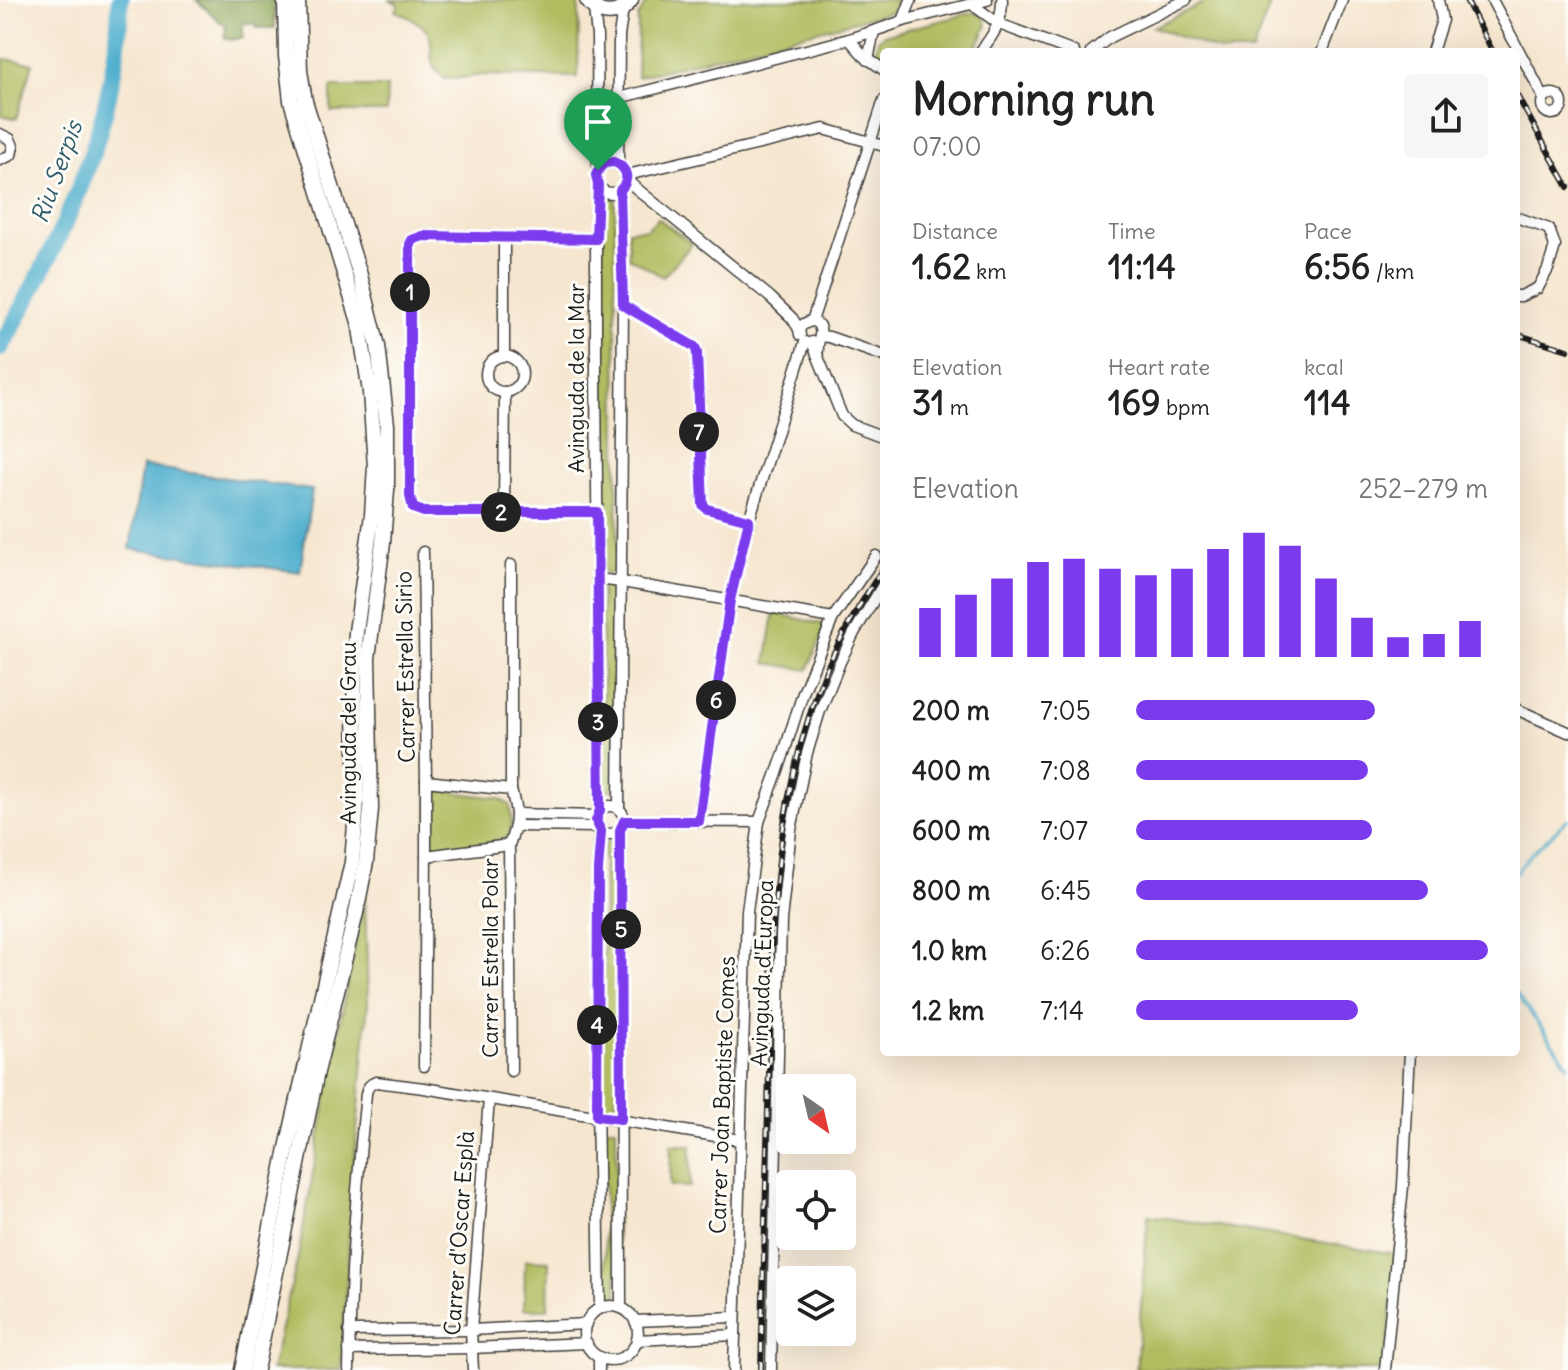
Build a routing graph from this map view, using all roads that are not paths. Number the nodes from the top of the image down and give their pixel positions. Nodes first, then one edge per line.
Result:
1 (285, 0) edge
2 (298, 0) edge
3 (911, 0) edge
4 (987, 0) edge
5 (1002, 0) edge
6 (1186, 0) edge
7 (1342, 0) edge
8 (1438, 0) edge
9 (1492, 0) edge
10 (590, 4) edge
11 (627, 5) edge
12 (973, 5) junction
13 (903, 21) junction
14 (999, 24) junction
15 (874, 31) junction
16 (849, 39) junction
17 (983, 48) edge
18 (1062, 48) edge
19 (1096, 48) edge
20 (1324, 48) edge
21 (1433, 48) edge
22 (1517, 48) edge
23 (1520, 53) edge
24 (868, 60) junction
25 (880, 68) edge
26 (619, 98) junction
27 (1544, 98) junction
28 (1564, 98) edge
29 (880, 112) edge
30 (0, 134) edge
31 (870, 142) junction
32 (880, 145) edge
33 (0, 160) edge
34 (618, 164) junction
35 (598, 170) junction
36 (624, 182) junction
37 (598, 185) junction
38 (1520, 218) edge
39 (504, 237) junction
40 (596, 239) junction
41 (1520, 296) edge
42 (623, 305) junction
43 (805, 324) junction
44 (817, 338) junction
45 (842, 342) junction
46 (880, 355) edge
47 (504, 356) junction
48 (818, 358) junction
49 (505, 392) junction
50 (880, 436) edge
51 (504, 512) junction
52 (597, 512) junction
53 (749, 520) junction
54 (423, 552) dead end
55 (876, 556) dead end
56 (511, 565) dead end
57 (597, 579) junction
58 (622, 582) junction
59 (880, 590) edge
60 (730, 600) junction
61 (833, 618) junction
62 (1520, 711) edge
63 (1568, 732) edge
64 (426, 781) junction
65 (511, 790) junction
66 (619, 809) junction
67 (516, 820) junction
68 (598, 821) junction
69 (699, 821) junction
70 (759, 822) junction
71 (622, 825) junction
72 (509, 845) junction
73 (426, 856) junction
74 (1410, 1056) edge
75 (424, 1066) dead end
76 (511, 1071) dead end
77 (489, 1099) junction
78 (597, 1116) junction
79 (621, 1119) junction
80 (740, 1140) junction
81 (621, 1308) junction
82 (600, 1309) junction
83 (735, 1317) junction
84 (635, 1321) junction
85 (586, 1324) junction
86 (471, 1330) junction
87 (349, 1331) junction
88 (735, 1335) junction
89 (637, 1340) junction
90 (587, 1343) junction
91 (471, 1348) junction
92 (349, 1350) junction
93 (599, 1357) junction
94 (622, 1357) junction
95 (242, 1370) edge
96 (256, 1370) edge
97 (349, 1370) edge
98 (473, 1370) edge
99 (599, 1370) edge
100 (622, 1370) edge
101 (734, 1370) edge
102 (771, 1370) edge
103 (1385, 1370) edge

1 - 95 main road, Avinguda del Grau
2 - 96 main road, Avinguda del Grau
3 - 13 street
4 - 12 street
5 - 14 street
6 - 19 street
7 - 20 street
8 - 21 street
9 - 22 street
10 - 11 main road
10 - 35 street
11 - 26 street
12 - 13 street
12 - 14 street
13 - 15 street
14 - 17 street
14 - 18 street
15 - 16 street
15 - 24 street
16 - 24 street
16 - 26 street
23 - 27 street
24 - 25 street
26 - 34 street
27 - 28 street
27 - 28 street
29 - 31 street
30 - 33 street
31 - 32 street
31 - 36 street
31 - 43 street
34 - 35 street
34 - 36 street
35 - 37 street
36 - 37 street
36 - 42 street
36 - 43 street
37 - 40 street, Avinguda de la Mar
38 - 41 street
39 - 40 street
39 - 47 street
39 - 51 street
40 - 52 street, Avinguda de la Mar
42 - 53 street
42 - 58 street
43 - 44 street
43 - 44 street
44 - 45 street
44 - 48 street
44 - 53 street
45 - 46 street
45 - 48 street
47 - 49 street
47 - 49 street
48 - 50 street
49 - 51 street
51 - 52 street
52 - 57 street, Avinguda de la Mar
53 - 60 street
54 - 64 street, Carrer Estrella Sirio
55 - 61 street, Carrer Joan Baptiste Comes
56 - 65 street
57 - 58 street
57 - 68 street, Avinguda de la Mar
58 - 60 street
58 - 66 street
59 - 102 street, Avinguda d'Europa
60 - 61 street
60 - 69 street
61 - 70 street, Carrer Joan Baptiste Comes
62 - 63 street
64 - 65 street
64 - 73 street
65 - 67 street
66 - 68 street
66 - 71 street
67 - 68 street
67 - 72 street, Carrer Estrella Polar
68 - 71 street
68 - 78 street, Avinguda de la Mar
69 - 70 street
69 - 71 street
70 - 80 street, Carrer Joan Baptiste Comes
71 - 79 street
72 - 73 street, Carrer Estrella Polar
72 - 76 street, Carrer Estrella Polar
73 - 75 street
74 - 103 street
77 - 78 street
77 - 86 street, Carrer d'Oscar Esplà
77 - 87 street
78 - 79 street
78 - 82 street, Avinguda de la Mar
79 - 80 street
79 - 81 street
80 - 83 street, Carrer Joan Baptiste Comes
81 - 82 street
81 - 84 street
82 - 85 street
83 - 84 street
83 - 88 street, Carrer Joan Baptiste Comes
84 - 89 street
85 - 86 street
85 - 90 street
86 - 87 street
86 - 91 street, Carrer d'Oscar Esplà
87 - 92 street
88 - 89 street
88 - 101 street, Carrer Joan Baptiste Comes
89 - 94 street
90 - 91 street
90 - 93 street
91 - 92 street
91 - 98 street, Carrer d'Oscar Esplà
92 - 97 street
93 - 94 street
93 - 99 street
94 - 100 street

